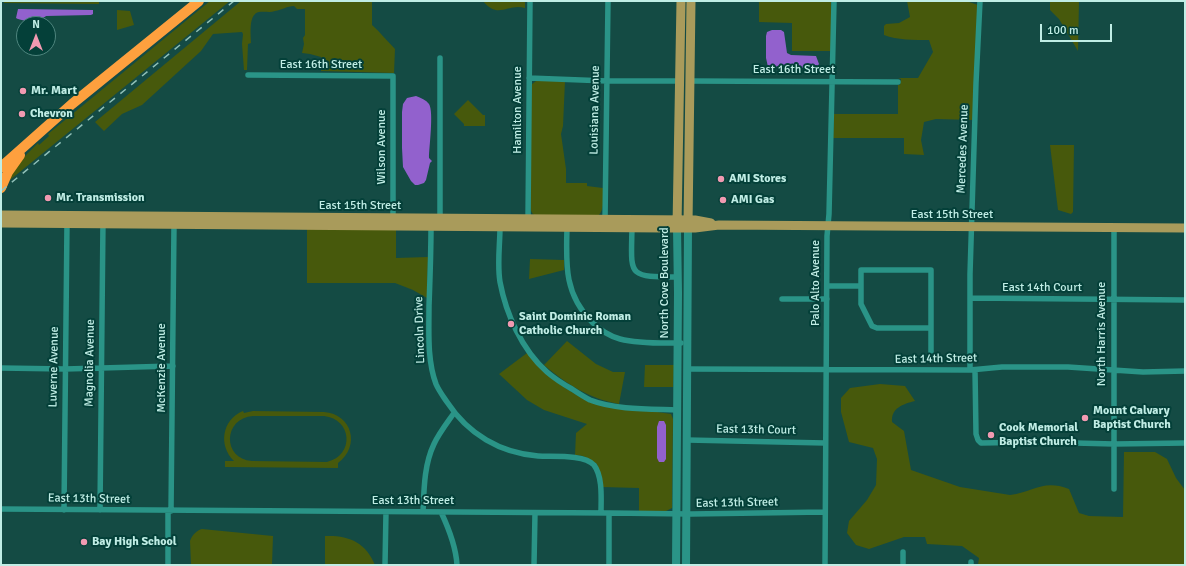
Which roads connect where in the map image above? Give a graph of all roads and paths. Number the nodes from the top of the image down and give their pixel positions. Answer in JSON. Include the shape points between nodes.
{"nodes":[{"id":1,"x":199,"y":1,"type":"edge"},
{"id":2,"x":530,"y":1,"type":"edge"},
{"id":3,"x":608,"y":1,"type":"edge"},
{"id":4,"x":681,"y":1,"type":"edge"},
{"id":5,"x":691,"y":1,"type":"edge"},
{"id":6,"x":834,"y":1,"type":"edge"},
{"id":7,"x":980,"y":1,"type":"edge"},
{"id":8,"x":440,"y":58,"type":"dead end"},
{"id":9,"x":248,"y":75,"type":"dead end"},
{"id":10,"x":393,"y":76,"type":"joint"},
{"id":11,"x":529,"y":78,"type":"junction"},
{"id":12,"x":607,"y":81,"type":"junction"},
{"id":13,"x":679,"y":81,"type":"junction"},
{"id":14,"x":690,"y":81,"type":"junction"},
{"id":15,"x":833,"y":81,"type":"junction"},
{"id":16,"x":898,"y":82,"type":"dead end"},
{"id":17,"x":28,"y":142,"type":"junction"},
{"id":18,"x":1,"y":167,"type":"edge"},
{"id":19,"x":1,"y":188,"type":"edge"},
{"id":20,"x":1,"y":215,"type":"edge"},
{"id":21,"x":67,"y":220,"type":"junction"},
{"id":22,"x":103,"y":220,"type":"junction"},
{"id":23,"x":174,"y":221,"type":"junction"},
{"id":24,"x":393,"y":222,"type":"junction"},
{"id":25,"x":435,"y":222,"type":"junction"},
{"id":26,"x":1,"y":223,"type":"edge"},
{"id":27,"x":500,"y":223,"type":"junction"},
{"id":28,"x":528,"y":223,"type":"junction"},
{"id":29,"x":567,"y":223,"type":"junction"},
{"id":30,"x":605,"y":224,"type":"junction"},
{"id":31,"x":676,"y":224,"type":"junction"},
{"id":32,"x":688,"y":224,"type":"junction"},
{"id":33,"x":828,"y":226,"type":"junction"},
{"id":34,"x":972,"y":227,"type":"junction"},
{"id":35,"x":632,"y":228,"type":"junction"},
{"id":36,"x":1114,"y":228,"type":"junction"},
{"id":37,"x":1185,"y":228,"type":"edge"},
{"id":38,"x":678,"y":277,"type":"junction"},
{"id":39,"x":827,"y":286,"type":"junction"},
{"id":40,"x":861,"y":286,"type":"junction"},
{"id":41,"x":970,"y":298,"type":"junction"},
{"id":42,"x":782,"y":299,"type":"dead end"},
{"id":43,"x":827,"y":299,"type":"junction"},
{"id":44,"x":1113,"y":299,"type":"junction"},
{"id":45,"x":1185,"y":300,"type":"edge"},
{"id":46,"x":931,"y":328,"type":"junction"},
{"id":47,"x":679,"y":343,"type":"junction"},
{"id":48,"x":930,"y":358,"type":"dead end"},
{"id":49,"x":173,"y":366,"type":"junction"},
{"id":50,"x":1,"y":368,"type":"edge"},
{"id":51,"x":100,"y":368,"type":"junction"},
{"id":52,"x":65,"y":369,"type":"junction"},
{"id":53,"x":687,"y":369,"type":"junction"},
{"id":54,"x":826,"y":370,"type":"junction"},
{"id":55,"x":973,"y":370,"type":"junction"},
{"id":56,"x":1113,"y":371,"type":"junction"},
{"id":57,"x":1185,"y":371,"type":"edge"},
{"id":58,"x":677,"y":410,"type":"junction"},
{"id":59,"x":454,"y":413,"type":"junction"},
{"id":60,"x":687,"y":440,"type":"junction"},
{"id":61,"x":825,"y":443,"type":"junction"},
{"id":62,"x":1185,"y":443,"type":"edge"},
{"id":63,"x":1114,"y":444,"type":"junction"},
{"id":64,"x":1114,"y":489,"type":"dead end"},
{"id":65,"x":1,"y":509,"type":"edge"},
{"id":66,"x":64,"y":510,"type":"junction"},
{"id":67,"x":100,"y":510,"type":"junction"},
{"id":68,"x":169,"y":511,"type":"junction"},
{"id":69,"x":386,"y":512,"type":"junction"},
{"id":70,"x":423,"y":512,"type":"junction"},
{"id":71,"x":441,"y":512,"type":"junction"},
{"id":72,"x":825,"y":512,"type":"junction"},
{"id":73,"x":535,"y":513,"type":"junction"},
{"id":74,"x":601,"y":513,"type":"junction"},
{"id":75,"x":609,"y":513,"type":"junction"},
{"id":76,"x":676,"y":514,"type":"junction"},
{"id":77,"x":686,"y":514,"type":"junction"},
{"id":78,"x":903,"y":552,"type":"dead end"},
{"id":79,"x":168,"y":565,"type":"edge"},
{"id":80,"x":385,"y":565,"type":"edge"},
{"id":81,"x":457,"y":565,"type":"edge"},
{"id":82,"x":534,"y":565,"type":"edge"},
{"id":83,"x":609,"y":565,"type":"edge"},
{"id":84,"x":676,"y":565,"type":"edge"},
{"id":85,"x":686,"y":565,"type":"edge"},
{"id":86,"x":825,"y":565,"type":"edge"},
{"id":87,"x":903,"y":565,"type":"edge"}],
"edges":[{"from":1,"to":17,"type":"highway"},
{"from":2,"to":11,"type":"street","name":"Hamilton Avenue"},
{"from":3,"to":12,"type":"street","name":"Louisiana Avenue"},
{"from":4,"to":13,"type":"main road","name":"North Cove Boulevard"},
{"from":5,"to":14,"type":"main road","name":"North Cove Boulevard"},
{"from":6,"to":15,"type":"street","name":"Palo Alto Avenue"},
{"from":7,"to":34,"type":"street","name":"Mercedes Avenue"},
{"from":8,"to":25,"type":"street","name":"Lincoln Drive"},
{"from":9,"to":10,"type":"street","name":"East 16th Street"},
{"from":10,"to":24,"type":"street","name":"Wilson Avenue"},
{"from":11,"to":12,"type":"street"},
{"from":11,"to":28,"type":"street","name":"Hamilton Avenue"},
{"from":12,"to":13,"type":"street"},
{"from":12,"to":30,"type":"street","name":"Louisiana Avenue"},
{"from":13,"to":31,"type":"main road","name":"North Cove Boulevard"},
{"from":14,"to":15,"type":"street","name":"East 16th Street"},
{"from":14,"to":32,"type":"main road","name":"North Cove Boulevard"},
{"from":15,"to":16,"type":"street","name":"East 16th Street"},
{"from":15,"to":33,"type":"street","name":"Palo Alto Avenue"},
{"from":17,"to":18,"type":"highway"},
{"from":17,"to":19,"type":"highway","via":[[8,172]]},
{"from":20,"to":21,"type":"main road","name":"East 15th Street"},
{"from":21,"to":22,"type":"main road","name":"East 15th Street"},
{"from":21,"to":26,"type":"main road","name":"East 15th Street"},
{"from":21,"to":52,"type":"street","name":"Luverne Avenue"},
{"from":22,"to":23,"type":"main road","name":"East 15th Street"},
{"from":22,"to":51,"type":"street","name":"Magnolia Avenue"},
{"from":23,"to":24,"type":"main road","name":"East 15th Street"},
{"from":23,"to":49,"type":"street","name":"McKenzie Avenue"},
{"from":24,"to":25,"type":"main road","name":"East 15th Street"},
{"from":25,"to":27,"type":"main road","name":"East 15th Street"},
{"from":25,"to":59,"type":"street","name":"Lincoln Drive","via":[[429,328],[430,355],[436,384]]},
{"from":27,"to":28,"type":"main road","name":"East 15th Street"},
{"from":27,"to":58,"type":"street","via":[[499,272],[507,307],[524,343],[547,372],[590,400],[600,403],[620,407]]},
{"from":28,"to":29,"type":"main road","name":"East 15th Street"},
{"from":29,"to":30,"type":"main road","name":"East 15th Street"},
{"from":29,"to":47,"type":"street","via":[[568,280],[578,305],[590,320],[605,332],[621,339]]},
{"from":30,"to":31,"type":"main road","name":"East 15th Street"},
{"from":30,"to":35,"type":"main road","name":"East 15th Street"},
{"from":31,"to":32,"type":"main road","name":"East 15th Street"},
{"from":31,"to":35,"type":"main road","name":"East 15th Street"},
{"from":31,"to":38,"type":"main road","name":"North Cove Boulevard"},
{"from":32,"to":33,"type":"main road","name":"East 15th Street"},
{"from":32,"to":53,"type":"main road","name":"North Cove Boulevard"},
{"from":33,"to":34,"type":"main road","name":"East 15th Street"},
{"from":33,"to":39,"type":"street","name":"Palo Alto Avenue"},
{"from":34,"to":36,"type":"main road","name":"East 15th Street"},
{"from":34,"to":41,"type":"street","name":"Mercedes Avenue"},
{"from":35,"to":38,"type":"street","via":[[632,261],[636,272],[648,277]]},
{"from":36,"to":37,"type":"main road","name":"East 15th Street"},
{"from":36,"to":44,"type":"street","name":"North Harris Avenue"},
{"from":38,"to":47,"type":"main road","name":"North Cove Boulevard"},
{"from":39,"to":40,"type":"street"},
{"from":39,"to":43,"type":"street","name":"Palo Alto Avenue"},
{"from":40,"to":46,"type":"street","via":[[861,304],[872,326]]},
{"from":40,"to":46,"type":"street","via":[[861,270],[931,270]]},
{"from":41,"to":44,"type":"street","name":"East 14th Court"},
{"from":41,"to":55,"type":"street","name":"Mercedes Avenue"},
{"from":42,"to":43,"type":"street"},
{"from":43,"to":54,"type":"street","name":"Palo Alto Avenue"},
{"from":44,"to":45,"type":"street","name":"East 14th Court"},
{"from":44,"to":56,"type":"street","name":"North Harris Avenue"},
{"from":46,"to":48,"type":"street"},
{"from":47,"to":53,"type":"main road","via":[[683,366]]},
{"from":47,"to":58,"type":"main road","name":"North Cove Boulevard"},
{"from":49,"to":51,"type":"street"},
{"from":49,"to":68,"type":"street","name":"McKenzie Avenue"},
{"from":50,"to":52,"type":"street"},
{"from":51,"to":52,"type":"street"},
{"from":51,"to":67,"type":"street","name":"Magnolia Avenue"},
{"from":52,"to":66,"type":"street","name":"Luverne Avenue"},
{"from":53,"to":54,"type":"street","name":"East 14th Street"},
{"from":53,"to":60,"type":"main road","name":"North Cove Boulevard"},
{"from":54,"to":55,"type":"street","name":"East 14th Street"},
{"from":54,"to":61,"type":"street","name":"Palo Alto Avenue"},
{"from":55,"to":56,"type":"street","name":"East 14th Street","via":[[1068,367]]},
{"from":55,"to":63,"type":"street","name":"Mercedes Avenue","via":[[976,434],[982,443]]},
{"from":56,"to":57,"type":"street","name":"East 14th Street"},
{"from":56,"to":63,"type":"street","name":"North Harris Avenue"},
{"from":58,"to":76,"type":"main road","name":"North Cove Boulevard"},
{"from":59,"to":70,"type":"street","via":[[433,445],[425,476]]},
{"from":59,"to":74,"type":"street","name":"Lincoln Drive","via":[[486,441],[501,448],[536,456],[582,458],[592,464],[600,480]]},
{"from":60,"to":61,"type":"street","name":"East 13th Court"},
{"from":60,"to":77,"type":"main road","name":"North Cove Boulevard"},
{"from":61,"to":72,"type":"street","name":"Palo Alto Avenue"},
{"from":62,"to":63,"type":"street"},
{"from":63,"to":64,"type":"street","name":"North Harris Avenue"},
{"from":65,"to":66,"type":"street","name":"East 13th Street"},
{"from":66,"to":67,"type":"street","name":"East 13th Street"},
{"from":67,"to":68,"type":"street","name":"East 13th Street"},
{"from":68,"to":69,"type":"street","name":"East 13th Street"},
{"from":68,"to":79,"type":"street","name":"McKenzie Avenue"},
{"from":69,"to":70,"type":"street","name":"East 13th Street"},
{"from":69,"to":80,"type":"street"},
{"from":70,"to":71,"type":"street","name":"East 13th Street"},
{"from":71,"to":73,"type":"street","name":"East 13th Street"},
{"from":71,"to":81,"type":"street","via":[[449,529]]},
{"from":72,"to":77,"type":"street","name":"East 13th Street"},
{"from":72,"to":86,"type":"street","name":"Palo Alto Avenue"},
{"from":73,"to":74,"type":"street","name":"East 13th Street"},
{"from":73,"to":82,"type":"street"},
{"from":74,"to":75,"type":"street","name":"East 13th Street"},
{"from":75,"to":76,"type":"street","name":"East 13th Street"},
{"from":75,"to":83,"type":"street"},
{"from":76,"to":77,"type":"street","name":"East 13th Street"},
{"from":76,"to":84,"type":"main road","name":"North Cove Boulevard"},
{"from":77,"to":85,"type":"main road","name":"North Cove Boulevard"},
{"from":78,"to":87,"type":"street"}]}
